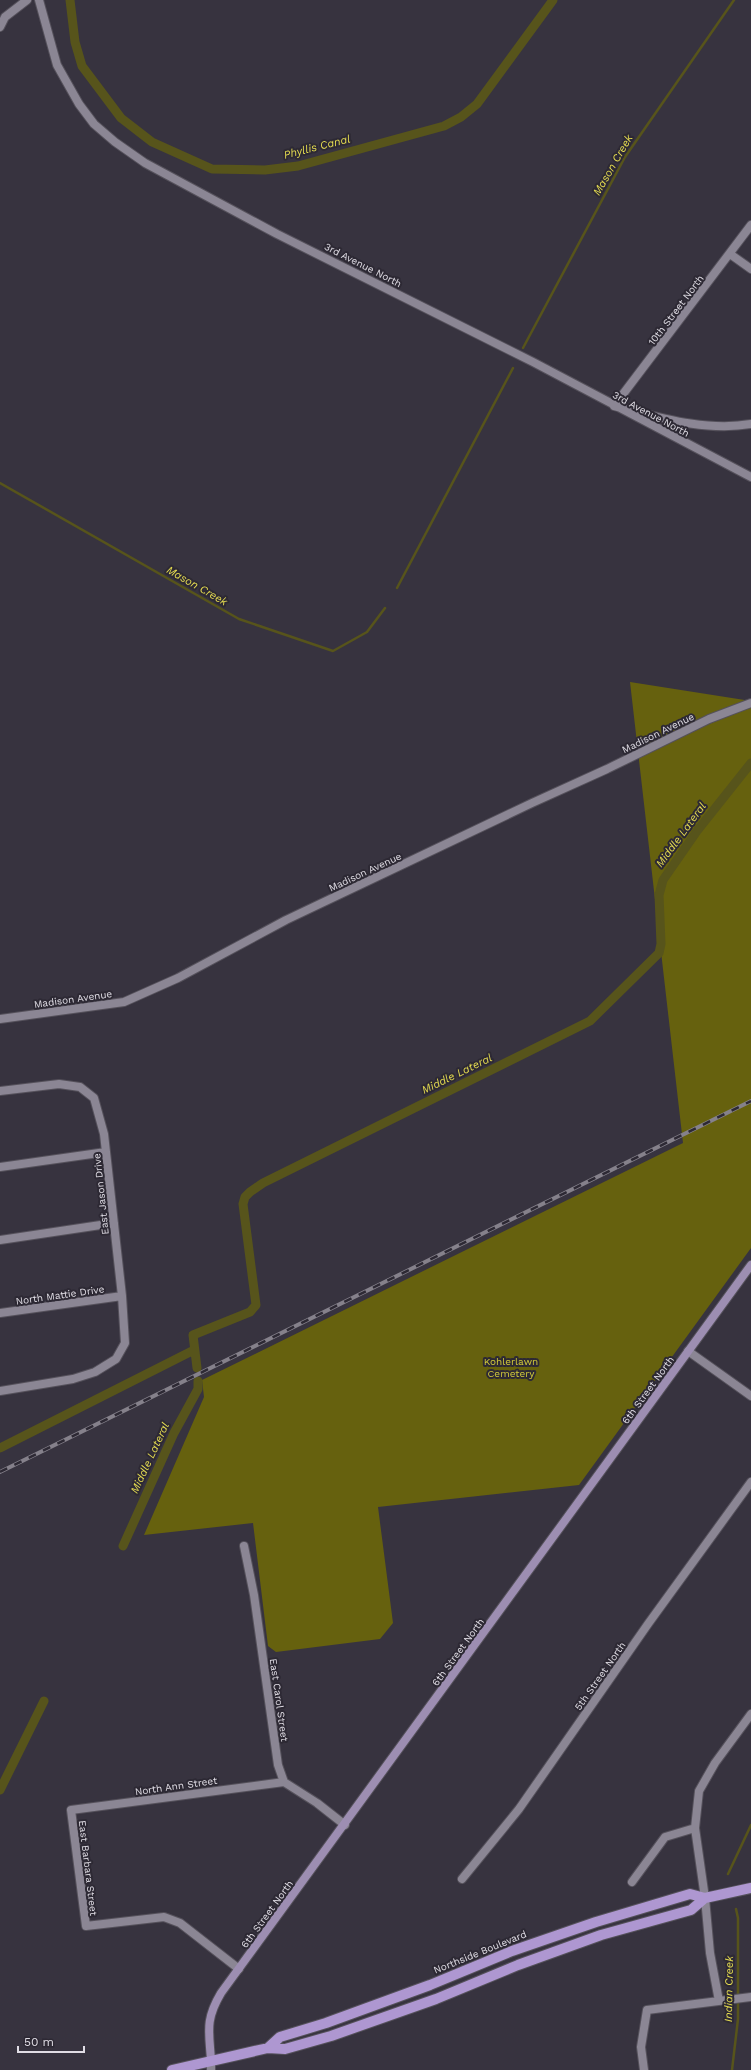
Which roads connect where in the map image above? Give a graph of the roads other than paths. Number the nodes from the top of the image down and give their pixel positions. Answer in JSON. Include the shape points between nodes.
{"nodes":[{"id":1,"x":28,"y":0,"type":"edge"},
{"id":2,"x":39,"y":0,"type":"edge"},
{"id":3,"x":0,"y":27,"type":"edge"},
{"id":4,"x":751,"y":225,"type":"edge"},
{"id":5,"x":730,"y":254,"type":"junction"},
{"id":6,"x":751,"y":269,"type":"edge"},
{"id":7,"x":614,"y":406,"type":"junction"},
{"id":8,"x":751,"y":424,"type":"edge"},
{"id":9,"x":751,"y":477,"type":"edge"},
{"id":10,"x":751,"y":704,"type":"edge"},
{"id":11,"x":0,"y":1019,"type":"edge"},
{"id":12,"x":0,"y":1091,"type":"edge"},
{"id":13,"x":106,"y":1152,"type":"junction"},
{"id":14,"x":0,"y":1167,"type":"edge"},
{"id":15,"x":114,"y":1223,"type":"junction"},
{"id":16,"x":0,"y":1240,"type":"edge"},
{"id":17,"x":751,"y":1265,"type":"edge"},
{"id":18,"x":122,"y":1296,"type":"junction"},
{"id":19,"x":0,"y":1313,"type":"edge"},
{"id":20,"x":688,"y":1351,"type":"junction"},
{"id":21,"x":0,"y":1391,"type":"edge"},
{"id":22,"x":751,"y":1396,"type":"edge"},
{"id":23,"x":751,"y":1482,"type":"edge"},
{"id":24,"x":244,"y":1546,"type":"dead end"},
{"id":25,"x":751,"y":1714,"type":"edge"},
{"id":26,"x":284,"y":1782,"type":"junction"},
{"id":27,"x":71,"y":1810,"type":"joint"},
{"id":28,"x":345,"y":1825,"type":"junction"},
{"id":29,"x":695,"y":1828,"type":"junction"},
{"id":30,"x":462,"y":1879,"type":"dead end"},
{"id":31,"x":632,"y":1882,"type":"dead end"},
{"id":32,"x":751,"y":1888,"type":"edge"},
{"id":33,"x":705,"y":1898,"type":"junction"},
{"id":34,"x":239,"y":1969,"type":"junction"},
{"id":35,"x":751,"y":1997,"type":"edge"},
{"id":36,"x":719,"y":2001,"type":"junction"},
{"id":37,"x":268,"y":2048,"type":"junction"},
{"id":38,"x":211,"y":2065,"type":"edge"},
{"id":39,"x":172,"y":2070,"type":"edge"},
{"id":40,"x":644,"y":2070,"type":"edge"}],
"edges":[{"from":1,"to":3,"type":"street","via":[[5,17]]},
{"from":2,"to":7,"type":"street","name":"3rd Avenue North","via":[[57,65],[79,104],[94,124],[144,163]]},
{"from":4,"to":5,"type":"street","name":"10th Street North"},
{"from":5,"to":6,"type":"street"},
{"from":5,"to":7,"type":"street","name":"10th Street North"},
{"from":7,"to":8,"type":"street","via":[[694,423],[724,426]]},
{"from":7,"to":9,"type":"street","name":"3rd Avenue North"},
{"from":10,"to":11,"type":"street","name":"Madison Avenue","via":[[730,710],[286,920],[178,978],[124,1002]]},
{"from":12,"to":13,"type":"street","name":"East Jason Drive","via":[[58,1084],[80,1087],[94,1098]]},
{"from":13,"to":14,"type":"street"},
{"from":13,"to":15,"type":"street","name":"East Jason Drive"},
{"from":15,"to":16,"type":"street"},
{"from":15,"to":18,"type":"street","name":"East Jason Drive"},
{"from":17,"to":20,"type":"street","name":"6th Street North"},
{"from":18,"to":19,"type":"street","name":"North Mattie Drive"},
{"from":18,"to":21,"type":"street","name":"East Jason Drive","via":[[125,1343],[116,1359],[95,1372],[73,1379]]},
{"from":20,"to":22,"type":"street"},
{"from":20,"to":28,"type":"street","name":"6th Street North"},
{"from":23,"to":30,"type":"street","name":"5th Street North","via":[[519,1809]]},
{"from":24,"to":26,"type":"street","name":"East Carol Street","via":[[254,1595],[278,1765]]},
{"from":25,"to":29,"type":"street","via":[[715,1763],[699,1790]]},
{"from":26,"to":27,"type":"street","name":"North Ann Street"},
{"from":26,"to":28,"type":"street"},
{"from":27,"to":34,"type":"street","name":"East Barbara Street","via":[[86,1926],[164,1917],[180,1923]]},
{"from":28,"to":34,"type":"street","name":"6th Street North"},
{"from":29,"to":31,"type":"street","via":[[665,1837]]},
{"from":29,"to":33,"type":"street"},
{"from":32,"to":33,"type":"main road","name":"Northside Boulevard"},
{"from":33,"to":36,"type":"street","via":[[710,1953]]},
{"from":33,"to":37,"type":"main road","name":"Northside Boulevard","via":[[690,1910],[601,1935],[381,2019],[285,2049]]},
{"from":33,"to":37,"type":"main road","name":"Northside Boulevard","via":[[690,1894],[512,1950],[396,1997],[280,2037]]},
{"from":34,"to":38,"type":"street","name":"6th Street North","via":[[213,2007],[209,2020]]},
{"from":35,"to":36,"type":"street"},
{"from":36,"to":40,"type":"street","via":[[647,2010],[641,2047]]},
{"from":37,"to":38,"type":"main road","name":"Northside Boulevard"},
{"from":38,"to":39,"type":"main road","name":"Northside Boulevard"}]}
